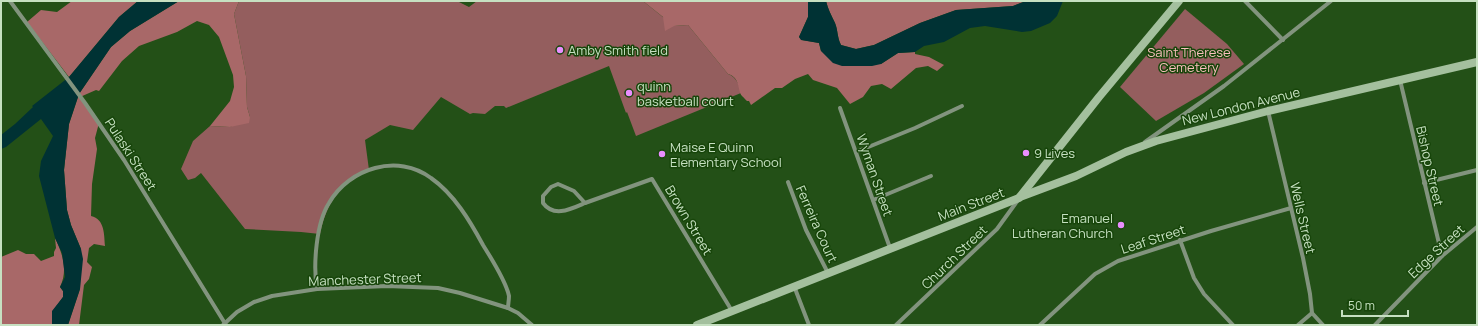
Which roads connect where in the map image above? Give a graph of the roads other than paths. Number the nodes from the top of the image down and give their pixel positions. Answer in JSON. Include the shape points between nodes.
{"nodes":[{"id":1,"x":10,"y":1,"type":"edge"},
{"id":2,"x":1179,"y":1,"type":"edge"},
{"id":3,"x":1245,"y":1,"type":"edge"},
{"id":4,"x":1331,"y":1,"type":"edge"},
{"id":5,"x":1283,"y":40,"type":"junction"},
{"id":6,"x":1477,"y":62,"type":"edge"},
{"id":7,"x":1400,"y":80,"type":"junction"},
{"id":8,"x":962,"y":106,"type":"dead end"},
{"id":9,"x":840,"y":108,"type":"dead end"},
{"id":10,"x":1268,"y":111,"type":"junction"},
{"id":11,"x":1137,"y":147,"type":"junction"},
{"id":12,"x":856,"y":152,"type":"junction"},
{"id":13,"x":1477,"y":170,"type":"edge"},
{"id":14,"x":931,"y":176,"type":"dead end"},
{"id":15,"x":788,"y":182,"type":"dead end"},
{"id":16,"x":1424,"y":183,"type":"junction"},
{"id":17,"x":1019,"y":198,"type":"junction"},
{"id":18,"x":873,"y":200,"type":"junction"},
{"id":19,"x":586,"y":203,"type":"junction"},
{"id":20,"x":1291,"y":208,"type":"junction"},
{"id":21,"x":1477,"y":227,"type":"edge"},
{"id":22,"x":1180,"y":240,"type":"junction"},
{"id":23,"x":890,"y":248,"type":"junction"},
{"id":24,"x":1442,"y":256,"type":"junction"},
{"id":25,"x":828,"y":273,"type":"junction"},
{"id":26,"x":794,"y":286,"type":"junction"},
{"id":27,"x":317,"y":289,"type":"junction"},
{"id":28,"x":508,"y":308,"type":"junction"},
{"id":29,"x":732,"y":311,"type":"junction"},
{"id":30,"x":1312,"y":313,"type":"junction"},
{"id":31,"x":224,"y":324,"type":"edge"},
{"id":32,"x":532,"y":325,"type":"edge"},
{"id":33,"x":696,"y":325,"type":"edge"},
{"id":34,"x":809,"y":325,"type":"edge"},
{"id":35,"x":896,"y":325,"type":"edge"},
{"id":36,"x":1040,"y":325,"type":"edge"},
{"id":37,"x":1233,"y":325,"type":"edge"},
{"id":38,"x":1298,"y":325,"type":"edge"},
{"id":39,"x":1324,"y":325,"type":"edge"},
{"id":40,"x":1375,"y":325,"type":"edge"}],
"edges":[{"from":1,"to":31,"type":"street","name":"Pulaski Street","via":[[124,160]]},
{"from":2,"to":17,"type":"main road","name":"Main Street","via":[[1094,102]]},
{"from":3,"to":5,"type":"street"},
{"from":4,"to":5,"type":"street"},
{"from":5,"to":11,"type":"street","via":[[1224,86]]},
{"from":6,"to":7,"type":"main road","name":"New London Avenue"},
{"from":7,"to":10,"type":"main road","name":"New London Avenue"},
{"from":7,"to":16,"type":"street","name":"Bishop Street"},
{"from":8,"to":12,"type":"street"},
{"from":9,"to":12,"type":"street","name":"Wyman Street"},
{"from":10,"to":11,"type":"main road","name":"New London Avenue"},
{"from":10,"to":20,"type":"street","name":"Wells Street"},
{"from":11,"to":17,"type":"main road","name":"New London Avenue","via":[[1076,176]]},
{"from":12,"to":18,"type":"street","name":"Wyman Street"},
{"from":13,"to":16,"type":"street"},
{"from":14,"to":18,"type":"street"},
{"from":15,"to":25,"type":"street","name":"Ferreira Court","via":[[806,230]]},
{"from":16,"to":24,"type":"street","name":"Bishop Street"},
{"from":17,"to":23,"type":"main road","name":"Main Street"},
{"from":17,"to":35,"type":"street","name":"Church Street","via":[[997,229]]},
{"from":18,"to":23,"type":"street","name":"Wyman Street"},
{"from":19,"to":19,"type":"street","name":"Brown Street","via":[[555,212],[547,208],[542,201],[551,187],[558,184],[574,191]]},
{"from":19,"to":29,"type":"street","name":"Brown Street","via":[[652,179]]},
{"from":20,"to":22,"type":"street","name":"Leaf Street"},
{"from":20,"to":30,"type":"street","name":"Wells Street"},
{"from":21,"to":24,"type":"street","name":"Edge Street"},
{"from":22,"to":36,"type":"street","name":"Leaf Street","via":[[1118,261],[1095,274]]},
{"from":22,"to":37,"type":"street","via":[[1194,278],[1204,294]]},
{"from":23,"to":25,"type":"main road","name":"Main Street"},
{"from":24,"to":40,"type":"street","name":"Edge Street"},
{"from":25,"to":26,"type":"main road","name":"Main Street"},
{"from":26,"to":29,"type":"main road","name":"Main Street"},
{"from":26,"to":34,"type":"street"},
{"from":27,"to":28,"type":"street","name":"Manchester Street","via":[[387,286],[438,288]]},
{"from":27,"to":28,"type":"street","via":[[314,274],[319,232],[328,203],[346,184],[365,171],[388,165],[402,165],[431,177],[467,218],[494,262],[509,296]]},
{"from":27,"to":31,"type":"street","name":"Manchester Street","via":[[272,296],[254,302]]},
{"from":28,"to":32,"type":"street","name":"Manchester Street"},
{"from":29,"to":33,"type":"main road","name":"Main Street"},
{"from":30,"to":38,"type":"street"},
{"from":30,"to":39,"type":"street"}]}
